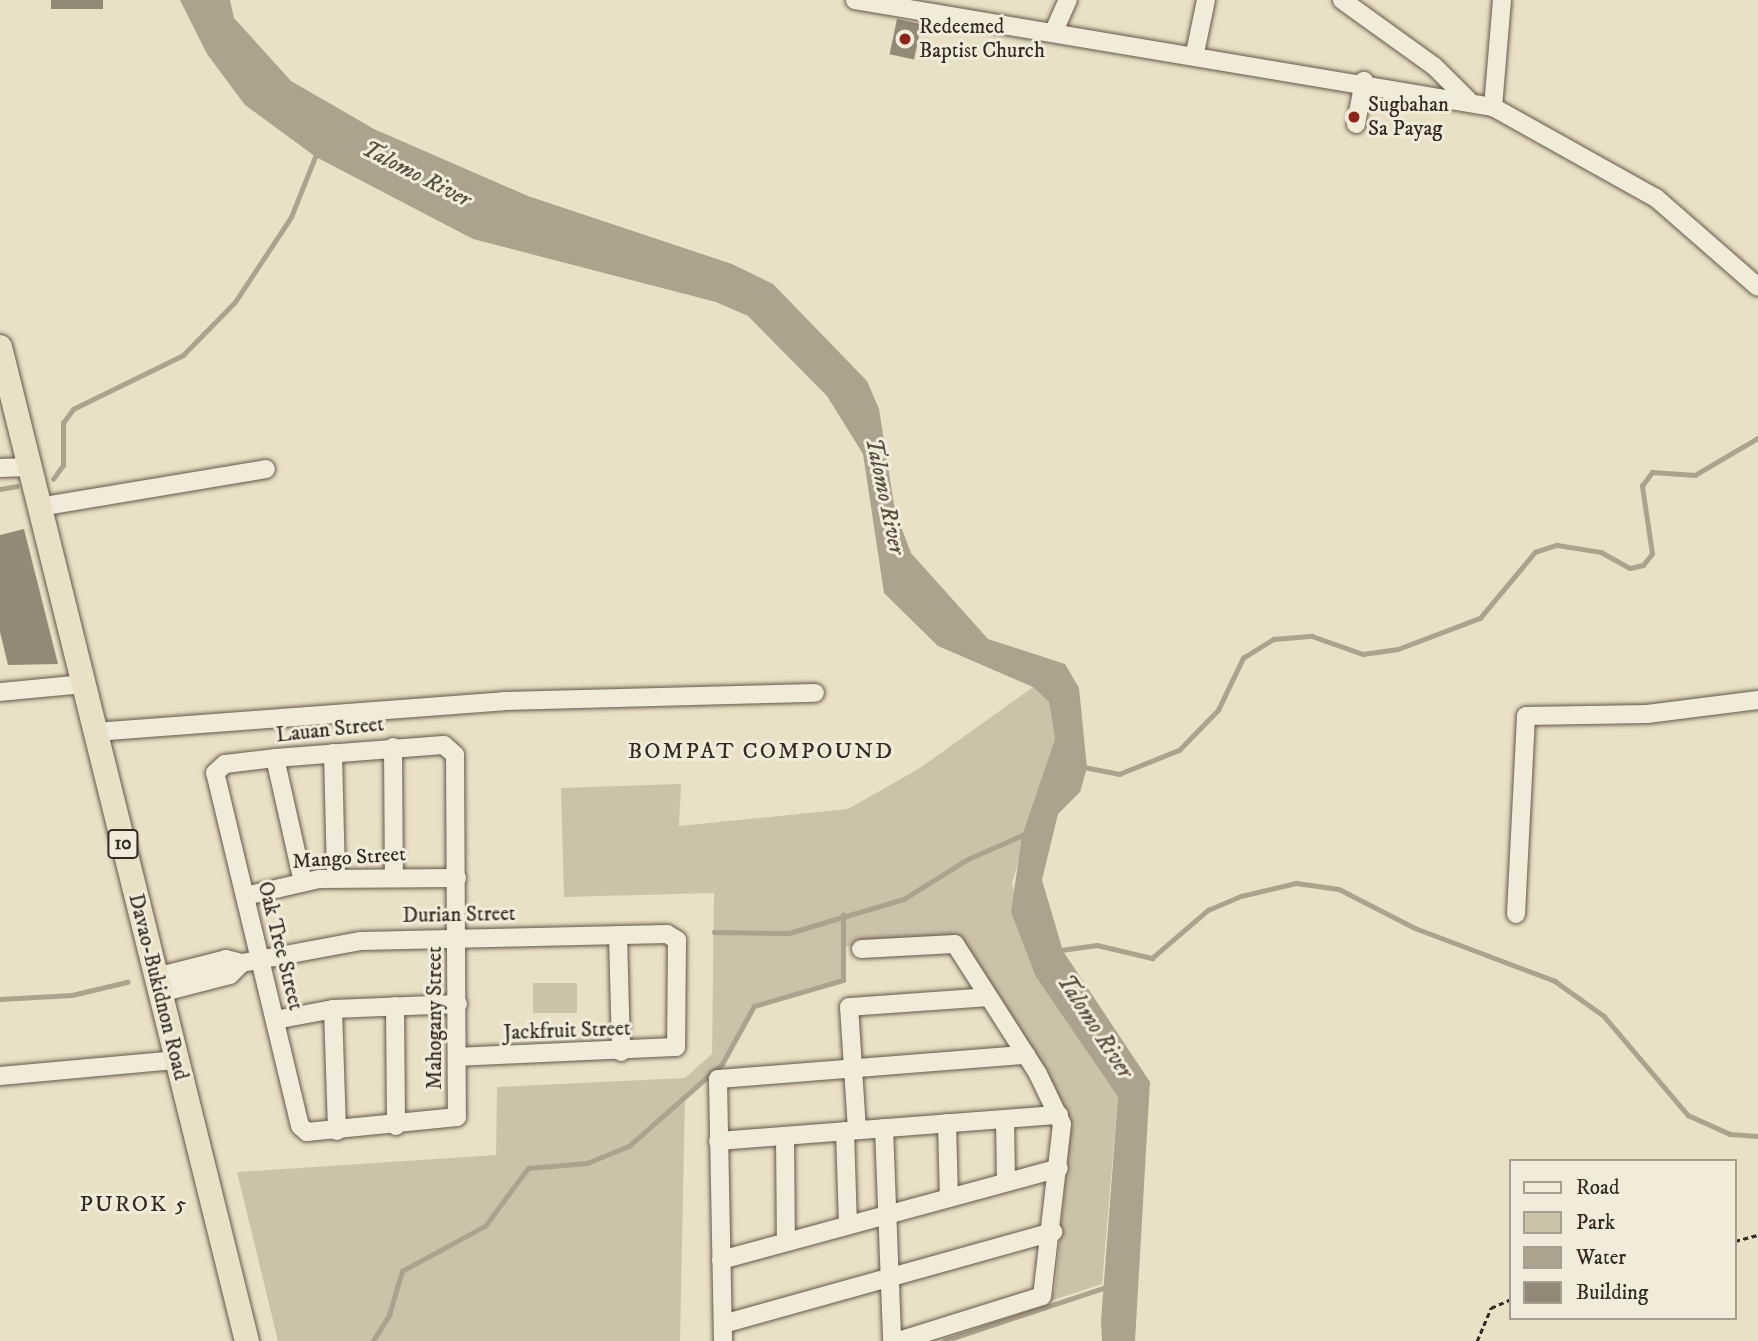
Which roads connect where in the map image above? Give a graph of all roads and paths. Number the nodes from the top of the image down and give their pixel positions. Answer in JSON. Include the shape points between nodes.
{"nodes":[{"id":1,"x":855,"y":0,"type":"edge"},
{"id":2,"x":1068,"y":0,"type":"edge"},
{"id":3,"x":1206,"y":0,"type":"edge"},
{"id":4,"x":1342,"y":0,"type":"edge"},
{"id":5,"x":1502,"y":0,"type":"edge"},
{"id":6,"x":1054,"y":31,"type":"junction"},
{"id":7,"x":1195,"y":53,"type":"junction"},
{"id":8,"x":1364,"y":80,"type":"junction"},
{"id":9,"x":1468,"y":100,"type":"junction"},
{"id":10,"x":1493,"y":107,"type":"junction"},
{"id":11,"x":1356,"y":124,"type":"dead end"},
{"id":12,"x":1758,"y":287,"type":"edge"},
{"id":13,"x":0,"y":347,"type":"edge"},
{"id":14,"x":4,"y":381,"type":"edge"},
{"id":15,"x":29,"y":467,"type":"junction"},
{"id":16,"x":0,"y":468,"type":"edge"},
{"id":17,"x":266,"y":469,"type":"dead end"},
{"id":18,"x":39,"y":507,"type":"junction"},
{"id":19,"x":83,"y":684,"type":"junction"},
{"id":20,"x":0,"y":692,"type":"edge"},
{"id":21,"x":815,"y":693,"type":"dead end"},
{"id":22,"x":1758,"y":700,"type":"edge"},
{"id":23,"x":95,"y":732,"type":"junction"},
{"id":24,"x":393,"y":747,"type":"junction"},
{"id":25,"x":453,"y":747,"type":"joint"},
{"id":26,"x":333,"y":752,"type":"junction"},
{"id":27,"x":275,"y":758,"type":"junction"},
{"id":28,"x":215,"y":773,"type":"joint"},
{"id":29,"x":394,"y":876,"type":"junction"},
{"id":30,"x":336,"y":877,"type":"junction"},
{"id":31,"x":457,"y":877,"type":"junction"},
{"id":32,"x":303,"y":881,"type":"junction"},
{"id":33,"x":245,"y":896,"type":"junction"},
{"id":34,"x":1516,"y":914,"type":"dead end"},
{"id":35,"x":618,"y":935,"type":"junction"},
{"id":36,"x":457,"y":937,"type":"junction"},
{"id":37,"x":861,"y":949,"type":"dead end"},
{"id":38,"x":260,"y":958,"type":"junction"},
{"id":39,"x":158,"y":985,"type":"junction"},
{"id":40,"x":988,"y":997,"type":"junction"},
{"id":41,"x":458,"y":1004,"type":"junction"},
{"id":42,"x":395,"y":1006,"type":"junction"},
{"id":43,"x":333,"y":1009,"type":"junction"},
{"id":44,"x":275,"y":1020,"type":"junction"},
{"id":45,"x":676,"y":1047,"type":"joint"},
{"id":46,"x":621,"y":1052,"type":"junction"},
{"id":47,"x":1026,"y":1055,"type":"junction"},
{"id":48,"x":458,"y":1057,"type":"junction"},
{"id":49,"x":177,"y":1060,"type":"junction"},
{"id":50,"x":853,"y":1066,"type":"junction"},
{"id":51,"x":0,"y":1076,"type":"edge"},
{"id":52,"x":1059,"y":1115,"type":"junction"},
{"id":53,"x":1005,"y":1119,"type":"junction"},
{"id":54,"x":947,"y":1123,"type":"junction"},
{"id":55,"x":396,"y":1126,"type":"junction"},
{"id":56,"x":884,"y":1128,"type":"junction"},
{"id":57,"x":337,"y":1130,"type":"junction"},
{"id":58,"x":851,"y":1131,"type":"junction"},
{"id":59,"x":785,"y":1136,"type":"junction"},
{"id":60,"x":718,"y":1141,"type":"junction"},
{"id":61,"x":1059,"y":1168,"type":"junction"},
{"id":62,"x":1006,"y":1182,"type":"junction"},
{"id":63,"x":949,"y":1198,"type":"junction"},
{"id":64,"x":887,"y":1215,"type":"junction"},
{"id":65,"x":848,"y":1225,"type":"junction"},
{"id":66,"x":1053,"y":1232,"type":"junction"},
{"id":67,"x":1758,"y":1235,"type":"edge"},
{"id":68,"x":1737,"y":1240,"type":"edge"},
{"id":69,"x":786,"y":1242,"type":"junction"},
{"id":70,"x":721,"y":1260,"type":"junction"},
{"id":71,"x":889,"y":1278,"type":"junction"},
{"id":72,"x":1510,"y":1299,"type":"edge"},
{"id":73,"x":723,"y":1333,"type":"edge"},
{"id":74,"x":247,"y":1341,"type":"edge"},
{"id":75,"x":892,"y":1341,"type":"edge"},
{"id":76,"x":898,"y":1341,"type":"edge"},
{"id":77,"x":1477,"y":1341,"type":"edge"}],
"edges":[{"from":1,"to":6,"type":"street"},
{"from":2,"to":6,"type":"street"},
{"from":3,"to":7,"type":"street"},
{"from":4,"to":9,"type":"street","via":[[1426,59]]},
{"from":5,"to":10,"type":"street"},
{"from":6,"to":7,"type":"street"},
{"from":7,"to":8,"type":"street"},
{"from":8,"to":9,"type":"street"},
{"from":8,"to":11,"type":"street"},
{"from":9,"to":10,"type":"street"},
{"from":10,"to":12,"type":"street","via":[[1656,198]]},
{"from":13,"to":14,"type":"highway","name":"Davao-Bukidnon Road","number":"10"},
{"from":14,"to":15,"type":"highway","name":"Davao-Bukidnon Road","number":"10"},
{"from":15,"to":16,"type":"street"},
{"from":15,"to":18,"type":"highway","name":"Davao-Bukidnon Road","number":"10"},
{"from":17,"to":18,"type":"street"},
{"from":18,"to":19,"type":"highway","name":"Davao-Bukidnon Road","number":"10"},
{"from":19,"to":20,"type":"street"},
{"from":19,"to":23,"type":"highway","name":"Davao-Bukidnon Road","number":"10"},
{"from":21,"to":23,"type":"street","via":[[504,701]]},
{"from":22,"to":34,"type":"street","via":[[1647,714],[1527,716]]},
{"from":23,"to":39,"type":"highway","name":"Davao-Bukidnon Road","number":"10"},
{"from":24,"to":25,"type":"street","name":"Lauan Street"},
{"from":24,"to":26,"type":"street","name":"Lauan Street"},
{"from":24,"to":29,"type":"street"},
{"from":25,"to":31,"type":"street","name":"Mahogany Street"},
{"from":26,"to":27,"type":"street","name":"Lauan Street"},
{"from":26,"to":30,"type":"street"},
{"from":27,"to":28,"type":"street","name":"Lauan Street","via":[[225,765]]},
{"from":27,"to":32,"type":"street"},
{"from":28,"to":33,"type":"street","name":"Oak Tree Street"},
{"from":29,"to":30,"type":"street","name":"Mango Street"},
{"from":29,"to":31,"type":"street","name":"Mango Street"},
{"from":30,"to":32,"type":"street","name":"Mango Street"},
{"from":31,"to":36,"type":"street","name":"Mahogany Street"},
{"from":32,"to":33,"type":"street","name":"Mango Street"},
{"from":33,"to":38,"type":"street","name":"Oak Tree Street"},
{"from":35,"to":36,"type":"street","name":"Durian Street"},
{"from":35,"to":45,"type":"street","name":"Durian Street","via":[[677,940]]},
{"from":35,"to":46,"type":"street"},
{"from":36,"to":38,"type":"street","name":"Durian Street","via":[[329,944]]},
{"from":36,"to":41,"type":"street","name":"Mahogany Street"},
{"from":37,"to":40,"type":"street","via":[[956,944]]},
{"from":38,"to":39,"type":"street","name":"Durian Street","via":[[242,963],[226,959]]},
{"from":38,"to":44,"type":"street","name":"Oak Tree Street"},
{"from":39,"to":49,"type":"highway","name":"Davao-Bukidnon Road","number":"10"},
{"from":40,"to":47,"type":"street"},
{"from":40,"to":50,"type":"street","via":[[849,1007]]},
{"from":41,"to":42,"type":"street"},
{"from":41,"to":48,"type":"street","name":"Mahogany Street"},
{"from":42,"to":43,"type":"street"},
{"from":42,"to":55,"type":"street"},
{"from":43,"to":44,"type":"street"},
{"from":43,"to":57,"type":"street"},
{"from":44,"to":57,"type":"street","name":"Oak Tree Street","via":[[303,1130]]},
{"from":45,"to":46,"type":"street","name":"Jackfruit Street"},
{"from":46,"to":48,"type":"street","name":"Jackfruit Street"},
{"from":47,"to":50,"type":"street"},
{"from":47,"to":52,"type":"street"},
{"from":48,"to":55,"type":"street","name":"Mahogany Street","via":[[454,1119]]},
{"from":49,"to":51,"type":"street"},
{"from":49,"to":74,"type":"highway","name":"Davao-Bukidnon Road","number":"10"},
{"from":50,"to":58,"type":"street"},
{"from":50,"to":60,"type":"street","via":[[723,1076],[716,1085]]},
{"from":52,"to":53,"type":"street"},
{"from":52,"to":61,"type":"street"},
{"from":53,"to":54,"type":"street"},
{"from":53,"to":62,"type":"street"},
{"from":54,"to":56,"type":"street"},
{"from":54,"to":63,"type":"street"},
{"from":55,"to":57,"type":"street"},
{"from":56,"to":58,"type":"street"},
{"from":56,"to":64,"type":"street"},
{"from":58,"to":59,"type":"street"},
{"from":58,"to":65,"type":"street"},
{"from":59,"to":60,"type":"street"},
{"from":59,"to":69,"type":"street"},
{"from":60,"to":70,"type":"street"},
{"from":61,"to":62,"type":"street"},
{"from":61,"to":66,"type":"street"},
{"from":62,"to":63,"type":"street"},
{"from":63,"to":64,"type":"street"},
{"from":64,"to":65,"type":"street"},
{"from":64,"to":71,"type":"street"},
{"from":65,"to":69,"type":"street"},
{"from":66,"to":71,"type":"street"},
{"from":66,"to":76,"type":"street","via":[[1042,1296]]},
{"from":67,"to":68,"type":"path"},
{"from":69,"to":70,"type":"street"},
{"from":70,"to":73,"type":"street"},
{"from":71,"to":73,"type":"street"},
{"from":71,"to":75,"type":"street"},
{"from":72,"to":77,"type":"path","via":[[1491,1308]]}]}
